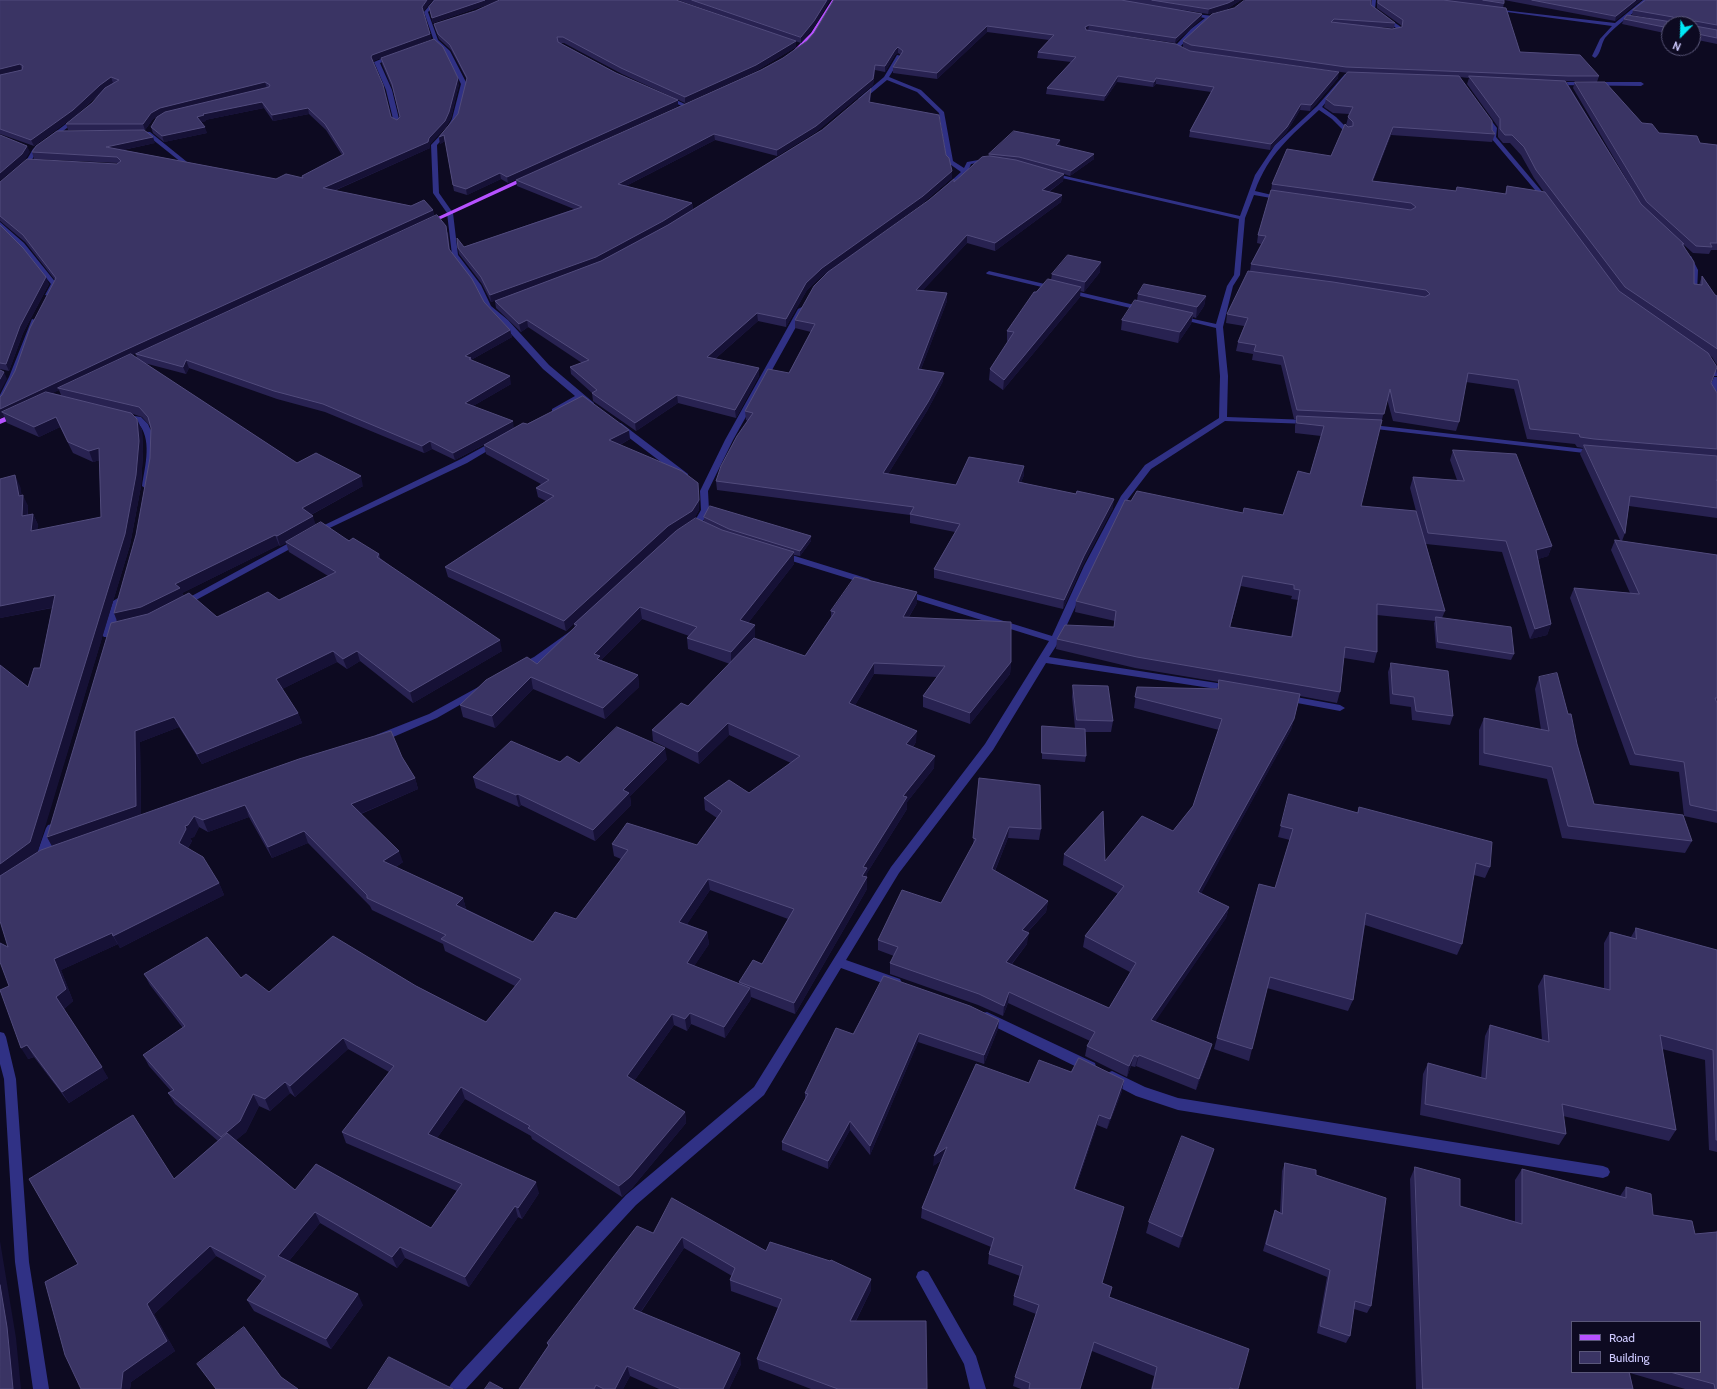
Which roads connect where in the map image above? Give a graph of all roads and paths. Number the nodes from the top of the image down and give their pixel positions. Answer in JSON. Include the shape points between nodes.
{"nodes":[{"id":1,"x":437,"y":0,"type":"edge"},
{"id":2,"x":834,"y":0,"type":"edge"},
{"id":3,"x":1374,"y":0,"type":"edge"},
{"id":4,"x":1646,"y":0,"type":"edge"},
{"id":5,"x":1489,"y":9,"type":"edge"},
{"id":6,"x":1185,"y":13,"type":"edge"},
{"id":7,"x":1215,"y":15,"type":"edge"},
{"id":8,"x":1208,"y":17,"type":"junction"},
{"id":9,"x":1624,"y":17,"type":"junction"},
{"id":10,"x":1631,"y":18,"type":"edge"},
{"id":11,"x":437,"y":25,"type":"edge"},
{"id":12,"x":1616,"y":25,"type":"junction"},
{"id":13,"x":430,"y":27,"type":"junction"},
{"id":14,"x":1384,"y":32,"type":"edge"},
{"id":15,"x":436,"y":41,"type":"junction"},
{"id":16,"x":430,"y":43,"type":"edge"},
{"id":17,"x":795,"y":44,"type":"edge"},
{"id":18,"x":803,"y":46,"type":"junction"},
{"id":19,"x":1169,"y":46,"type":"edge"},
{"id":20,"x":1177,"y":47,"type":"junction"},
{"id":21,"x":1183,"y":50,"type":"edge"},
{"id":22,"x":396,"y":54,"type":"edge"},
{"id":23,"x":899,"y":56,"type":"edge"},
{"id":24,"x":1595,"y":56,"type":"dead end"},
{"id":25,"x":788,"y":57,"type":"edge"},
{"id":26,"x":1338,"y":75,"type":"edge"},
{"id":27,"x":1345,"y":76,"type":"junction"},
{"id":28,"x":1353,"y":76,"type":"edge"},
{"id":29,"x":886,"y":78,"type":"junction"},
{"id":30,"x":1551,"y":84,"type":"edge"},
{"id":31,"x":1641,"y":84,"type":"dead end"},
{"id":32,"x":1566,"y":85,"type":"junction"},
{"id":33,"x":1570,"y":91,"type":"edge"},
{"id":34,"x":659,"y":94,"type":"edge"},
{"id":35,"x":693,"y":103,"type":"edge"},
{"id":36,"x":855,"y":104,"type":"edge"},
{"id":37,"x":686,"y":106,"type":"junction"},
{"id":38,"x":1318,"y":107,"type":"junction"},
{"id":39,"x":679,"y":109,"type":"edge"},
{"id":40,"x":1481,"y":110,"type":"edge"},
{"id":41,"x":80,"y":116,"type":"edge"},
{"id":42,"x":398,"y":123,"type":"edge"},
{"id":43,"x":152,"y":127,"type":"edge"},
{"id":44,"x":1348,"y":132,"type":"edge"},
{"id":45,"x":126,"y":133,"type":"edge"},
{"id":46,"x":148,"y":133,"type":"junction"},
{"id":47,"x":58,"y":134,"type":"junction"},
{"id":48,"x":66,"y":134,"type":"edge"},
{"id":49,"x":28,"y":147,"type":"edge"},
{"id":50,"x":35,"y":150,"type":"junction"},
{"id":51,"x":997,"y":161,"type":"edge"},
{"id":52,"x":28,"y":162,"type":"junction"},
{"id":53,"x":36,"y":162,"type":"edge"},
{"id":54,"x":189,"y":166,"type":"edge"},
{"id":55,"x":965,"y":172,"type":"junction"},
{"id":56,"x":1043,"y":172,"type":"edge"},
{"id":57,"x":536,"y":174,"type":"edge"},
{"id":58,"x":0,"y":186,"type":"edge"},
{"id":59,"x":1253,"y":194,"type":"junction"},
{"id":60,"x":937,"y":196,"type":"edge"},
{"id":61,"x":1292,"y":199,"type":"edge"},
{"id":62,"x":1555,"y":210,"type":"edge"},
{"id":63,"x":450,"y":213,"type":"junction"},
{"id":64,"x":1242,"y":218,"type":"junction"},
{"id":65,"x":0,"y":224,"type":"edge"},
{"id":66,"x":421,"y":226,"type":"edge"},
{"id":67,"x":1684,"y":248,"type":"edge"},
{"id":68,"x":989,"y":274,"type":"dead end"},
{"id":69,"x":1695,"y":292,"type":"edge"},
{"id":70,"x":44,"y":303,"type":"edge"},
{"id":71,"x":804,"y":305,"type":"edge"},
{"id":72,"x":1150,"y":311,"type":"edge"},
{"id":73,"x":38,"y":315,"type":"edge"},
{"id":74,"x":1173,"y":316,"type":"edge"},
{"id":75,"x":1219,"y":327,"type":"junction"},
{"id":76,"x":1702,"y":356,"type":"edge"},
{"id":77,"x":1717,"y":374,"type":"edge"},
{"id":78,"x":1717,"y":379,"type":"edge"},
{"id":79,"x":579,"y":397,"type":"junction"},
{"id":80,"x":1717,"y":399,"type":"edge"},
{"id":81,"x":0,"y":402,"type":"edge"},
{"id":82,"x":26,"y":410,"type":"edge"},
{"id":83,"x":598,"y":411,"type":"edge"},
{"id":84,"x":118,"y":414,"type":"edge"},
{"id":85,"x":546,"y":416,"type":"edge"},
{"id":86,"x":1223,"y":419,"type":"junction"},
{"id":87,"x":611,"y":420,"type":"edge"},
{"id":88,"x":0,"y":422,"type":"edge"},
{"id":89,"x":1319,"y":423,"type":"edge"},
{"id":90,"x":1356,"y":425,"type":"edge"},
{"id":91,"x":505,"y":438,"type":"edge"},
{"id":92,"x":1605,"y":453,"type":"edge"},
{"id":93,"x":697,"y":486,"type":"junction"},
{"id":94,"x":144,"y":498,"type":"edge"},
{"id":95,"x":712,"y":531,"type":"edge"},
{"id":96,"x":771,"y":552,"type":"edge"},
{"id":97,"x":876,"y":584,"type":"edge"},
{"id":98,"x":898,"y":591,"type":"edge"},
{"id":99,"x":120,"y":595,"type":"edge"},
{"id":100,"x":176,"y":607,"type":"edge"},
{"id":101,"x":122,"y":627,"type":"edge"},
{"id":102,"x":579,"y":627,"type":"edge"},
{"id":103,"x":109,"y":630,"type":"junction"},
{"id":104,"x":1055,"y":640,"type":"junction"},
{"id":105,"x":105,"y":645,"type":"edge"},
{"id":106,"x":1042,"y":659,"type":"junction"},
{"id":107,"x":511,"y":672,"type":"edge"},
{"id":108,"x":492,"y":682,"type":"edge"},
{"id":109,"x":1240,"y":690,"type":"edge"},
{"id":110,"x":1271,"y":695,"type":"edge"},
{"id":111,"x":1340,"y":708,"type":"dead end"},
{"id":112,"x":368,"y":742,"type":"edge"},
{"id":113,"x":54,"y":820,"type":"edge"},
{"id":114,"x":59,"y":851,"type":"edge"},
{"id":115,"x":44,"y":857,"type":"junction"},
{"id":116,"x":31,"y":866,"type":"edge"},
{"id":117,"x":837,"y":962,"type":"junction"},
{"id":118,"x":909,"y":987,"type":"edge"},
{"id":119,"x":974,"y":1010,"type":"edge"},
{"id":120,"x":0,"y":1037,"type":"edge"},
{"id":121,"x":1603,"y":1172,"type":"dead end"},
{"id":122,"x":923,"y":1277,"type":"dead end"},
{"id":123,"x":41,"y":1389,"type":"edge"},
{"id":124,"x":456,"y":1389,"type":"edge"},
{"id":125,"x":978,"y":1389,"type":"edge"}],
"edges":[{"from":1,"to":13,"type":"street","via":[[426,12]]},
{"from":2,"to":18,"type":"main road"},
{"from":3,"to":14,"type":"street","via":[[1373,9],[1399,28],[1397,31]]},
{"from":4,"to":9,"type":"street"},
{"from":5,"to":12,"type":"street"},
{"from":6,"to":8,"type":"street"},
{"from":7,"to":8,"type":"street"},
{"from":8,"to":20,"type":"street"},
{"from":9,"to":10,"type":"street"},
{"from":9,"to":12,"type":"street"},
{"from":11,"to":13,"type":"street"},
{"from":12,"to":24,"type":"street","via":[[1602,39]]},
{"from":13,"to":15,"type":"street"},
{"from":15,"to":16,"type":"street"},
{"from":15,"to":63,"type":"street","via":[[446,51],[464,84],[455,118],[449,129],[434,145],[436,193]]},
{"from":17,"to":18,"type":"street"},
{"from":18,"to":25,"type":"main road"},
{"from":19,"to":20,"type":"street"},
{"from":20,"to":21,"type":"street"},
{"from":22,"to":42,"type":"street","via":[[377,62],[389,90]]},
{"from":23,"to":29,"type":"street"},
{"from":26,"to":27,"type":"street"},
{"from":27,"to":28,"type":"street"},
{"from":27,"to":38,"type":"street"},
{"from":29,"to":36,"type":"street"},
{"from":29,"to":55,"type":"street","via":[[919,91],[942,113],[950,162]]},
{"from":30,"to":32,"type":"street"},
{"from":31,"to":32,"type":"street"},
{"from":32,"to":33,"type":"street"},
{"from":34,"to":37,"type":"street"},
{"from":35,"to":37,"type":"main road"},
{"from":37,"to":39,"type":"main road"},
{"from":38,"to":44,"type":"street"},
{"from":38,"to":59,"type":"street","via":[[1277,146],[1258,175]]},
{"from":40,"to":62,"type":"street","via":[[1494,128],[1494,137]]},
{"from":41,"to":47,"type":"street"},
{"from":43,"to":46,"type":"street"},
{"from":45,"to":46,"type":"street"},
{"from":46,"to":54,"type":"street"},
{"from":47,"to":48,"type":"street"},
{"from":47,"to":50,"type":"street"},
{"from":49,"to":50,"type":"street"},
{"from":50,"to":52,"type":"street"},
{"from":51,"to":55,"type":"street","via":[[969,163]]},
{"from":52,"to":53,"type":"street"},
{"from":52,"to":58,"type":"street"},
{"from":55,"to":60,"type":"street"},
{"from":56,"to":64,"type":"street"},
{"from":57,"to":63,"type":"main road"},
{"from":59,"to":61,"type":"street"},
{"from":59,"to":64,"type":"street"},
{"from":63,"to":66,"type":"main road"},
{"from":63,"to":79,"type":"street","via":[[455,255],[505,322],[546,367]]},
{"from":64,"to":75,"type":"street","via":[[1241,276],[1230,286]]},
{"from":65,"to":70,"type":"street","via":[[37,260],[54,284]]},
{"from":67,"to":69,"type":"street","via":[[1695,270]]},
{"from":68,"to":72,"type":"street"},
{"from":71,"to":93,"type":"street","via":[[729,440]]},
{"from":73,"to":81,"type":"street"},
{"from":74,"to":75,"type":"street"},
{"from":75,"to":86,"type":"street","via":[[1224,376]]},
{"from":76,"to":77,"type":"street","via":[[1708,360]]},
{"from":78,"to":80,"type":"street","via":[[1712,391]]},
{"from":79,"to":83,"type":"street"},
{"from":79,"to":85,"type":"street"},
{"from":82,"to":88,"type":"main road"},
{"from":84,"to":94,"type":"street","via":[[140,420],[148,430],[150,446]]},
{"from":86,"to":89,"type":"street"},
{"from":86,"to":104,"type":"street","via":[[1148,467],[1124,498]]},
{"from":87,"to":93,"type":"street"},
{"from":90,"to":92,"type":"street"},
{"from":91,"to":100,"type":"street","via":[[464,461],[327,525]]},
{"from":93,"to":95,"type":"street","via":[[705,510],[694,526]]},
{"from":96,"to":97,"type":"street"},
{"from":98,"to":104,"type":"street"},
{"from":99,"to":103,"type":"street"},
{"from":101,"to":103,"type":"street"},
{"from":102,"to":107,"type":"street","via":[[537,659]]},
{"from":103,"to":105,"type":"street"},
{"from":104,"to":106,"type":"street"},
{"from":106,"to":109,"type":"street"},
{"from":106,"to":117,"type":"street","via":[[989,747],[895,870]]},
{"from":108,"to":112,"type":"street","via":[[433,716]]},
{"from":110,"to":111,"type":"street"},
{"from":113,"to":115,"type":"street"},
{"from":114,"to":115,"type":"street"},
{"from":115,"to":116,"type":"street"},
{"from":117,"to":118,"type":"street"},
{"from":117,"to":124,"type":"street","via":[[759,1091],[631,1200]]},
{"from":119,"to":121,"type":"street","via":[[1141,1092],[1178,1104]]},
{"from":120,"to":123,"type":"street","via":[[10,1079],[22,1262]]},
{"from":122,"to":125,"type":"street","via":[[971,1361]]}]}
